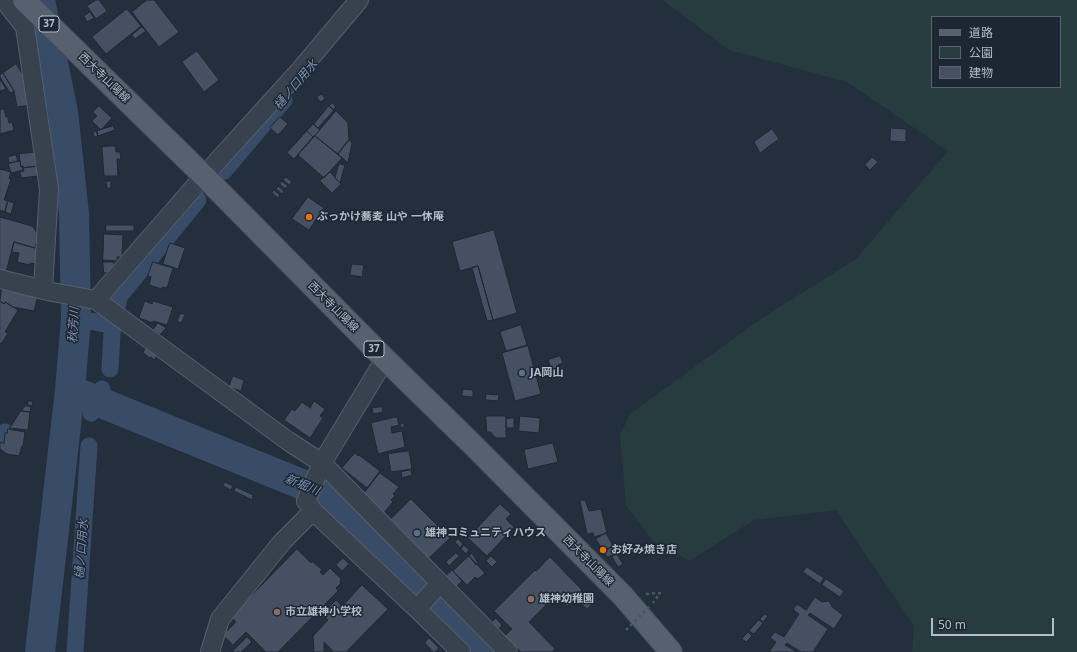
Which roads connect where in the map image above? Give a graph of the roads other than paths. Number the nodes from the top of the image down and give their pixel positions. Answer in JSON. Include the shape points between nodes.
{"nodes":[{"id":1,"x":4,"y":0,"type":"edge"},
{"id":2,"x":24,"y":0,"type":"edge"},
{"id":3,"x":359,"y":0,"type":"edge"},
{"id":4,"x":204,"y":176,"type":"junction"},
{"id":5,"x":0,"y":279,"type":"edge"},
{"id":6,"x":48,"y":291,"type":"junction"},
{"id":7,"x":93,"y":299,"type":"junction"},
{"id":8,"x":384,"y":359,"type":"junction"},
{"id":9,"x":320,"y":466,"type":"junction"},
{"id":10,"x":310,"y":506,"type":"junction"},
{"id":11,"x":438,"y":586,"type":"junction"},
{"id":12,"x":420,"y":606,"type":"junction"},
{"id":13,"x":210,"y":652,"type":"edge"},
{"id":14,"x":461,"y":652,"type":"edge"},
{"id":15,"x":508,"y":652,"type":"edge"},
{"id":16,"x":671,"y":652,"type":"edge"}],
"edges":[{"from":1,"to":6,"type":"street","via":[[25,27],[49,189]]},
{"from":2,"to":4,"type":"main road","name":"西大寺山陽線","number":"37"},
{"from":3,"to":4,"type":"street","via":[[302,69]]},
{"from":4,"to":7,"type":"street"},
{"from":4,"to":8,"type":"main road","name":"西大寺山陽線","number":"37"},
{"from":5,"to":6,"type":"street"},
{"from":6,"to":7,"type":"street"},
{"from":7,"to":9,"type":"street"},
{"from":8,"to":9,"type":"street"},
{"from":8,"to":16,"type":"main road","name":"西大寺山陽線","number":"37","via":[[623,596]]},
{"from":9,"to":10,"type":"street"},
{"from":9,"to":11,"type":"street"},
{"from":10,"to":12,"type":"street"},
{"from":10,"to":13,"type":"street","via":[[220,618]]},
{"from":11,"to":12,"type":"street"},
{"from":11,"to":15,"type":"street"},
{"from":12,"to":14,"type":"street"}]}
